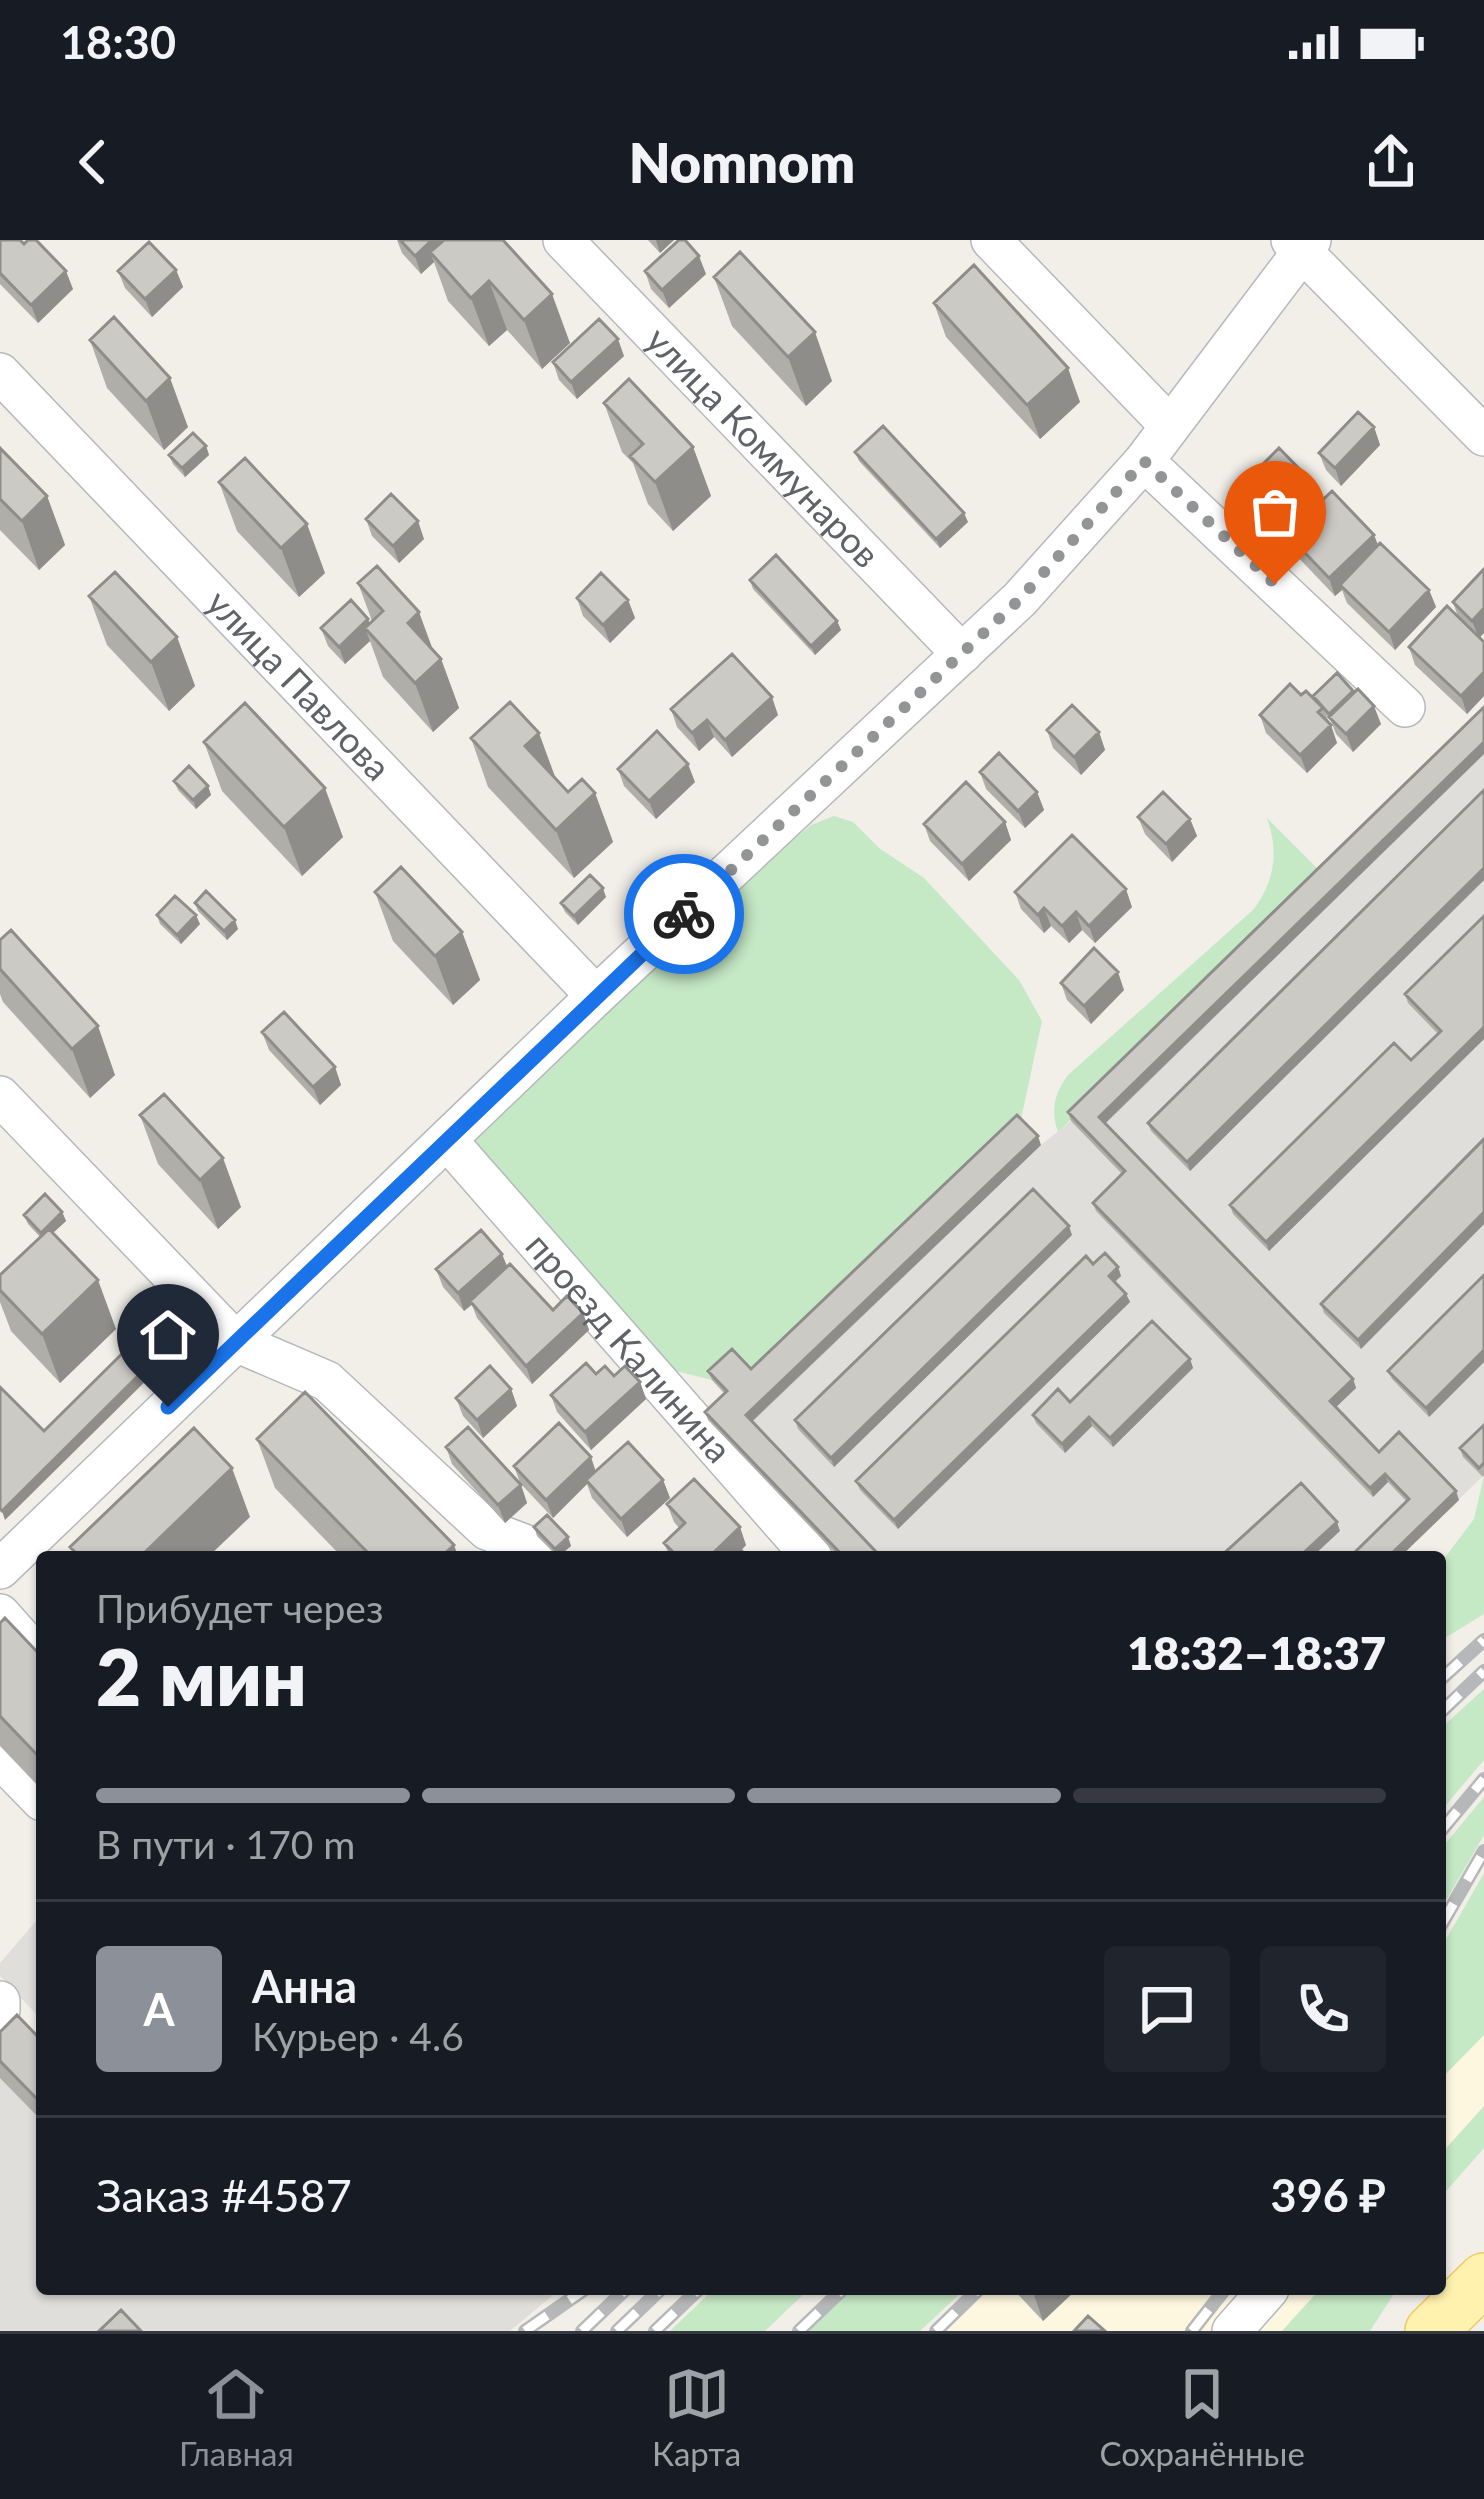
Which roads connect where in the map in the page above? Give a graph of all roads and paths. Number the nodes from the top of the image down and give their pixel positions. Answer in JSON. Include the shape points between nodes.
{"nodes":[{"id":1,"x":563,"y":240,"type":"edge"},
{"id":2,"x":992,"y":240,"type":"edge"},
{"id":3,"x":1300,"y":244,"type":"edge"},
{"id":4,"x":0,"y":373,"type":"edge"},
{"id":5,"x":1170,"y":426,"type":"junction"},
{"id":6,"x":1484,"y":436,"type":"edge"},
{"id":7,"x":1144,"y":461,"type":"junction"},
{"id":8,"x":962,"y":654,"type":"junction"},
{"id":9,"x":1405,"y":707,"type":"dead end"},
{"id":10,"x":596,"y":996,"type":"junction"},
{"id":11,"x":0,"y":1096,"type":"edge"},
{"id":12,"x":447,"y":1140,"type":"junction"},
{"id":13,"x":236,"y":1342,"type":"junction"},
{"id":14,"x":533,"y":1551,"type":"edge"},
{"id":15,"x":807,"y":1551,"type":"edge"},
{"id":16,"x":0,"y":1569,"type":"edge"},
{"id":17,"x":0,"y":1614,"type":"edge"},
{"id":18,"x":36,"y":1654,"type":"edge"},
{"id":19,"x":0,"y":1758,"type":"edge"},
{"id":20,"x":36,"y":1796,"type":"edge"},
{"id":21,"x":0,"y":2001,"type":"edge"},
{"id":22,"x":0,"y":2011,"type":"edge"},
{"id":23,"x":1484,"y":2279,"type":"edge"},
{"id":24,"x":1264,"y":2295,"type":"edge"},
{"id":25,"x":1232,"y":2331,"type":"edge"},
{"id":26,"x":1431,"y":2331,"type":"edge"}],
"edges":[{"from":1,"to":8,"type":"street","name":"улица Коммунаров"},
{"from":2,"to":5,"type":"street"},
{"from":3,"to":5,"type":"street"},
{"from":3,"to":6,"type":"street"},
{"from":4,"to":10,"type":"street","name":"улица Павлова"},
{"from":5,"to":7,"type":"street"},
{"from":7,"to":8,"type":"street"},
{"from":7,"to":9,"type":"street"},
{"from":8,"to":10,"type":"street"},
{"from":10,"to":12,"type":"street"},
{"from":11,"to":13,"type":"street"},
{"from":12,"to":13,"type":"street"},
{"from":12,"to":15,"type":"street","name":"проезд Калинина"},
{"from":13,"to":14,"type":"street","via":[[327,1381],[487,1530]]},
{"from":13,"to":16,"type":"street"},
{"from":17,"to":18,"type":"street"},
{"from":19,"to":20,"type":"street"},
{"from":21,"to":22,"type":"street"},
{"from":23,"to":26,"type":"main road"},
{"from":24,"to":25,"type":"street"}]}
